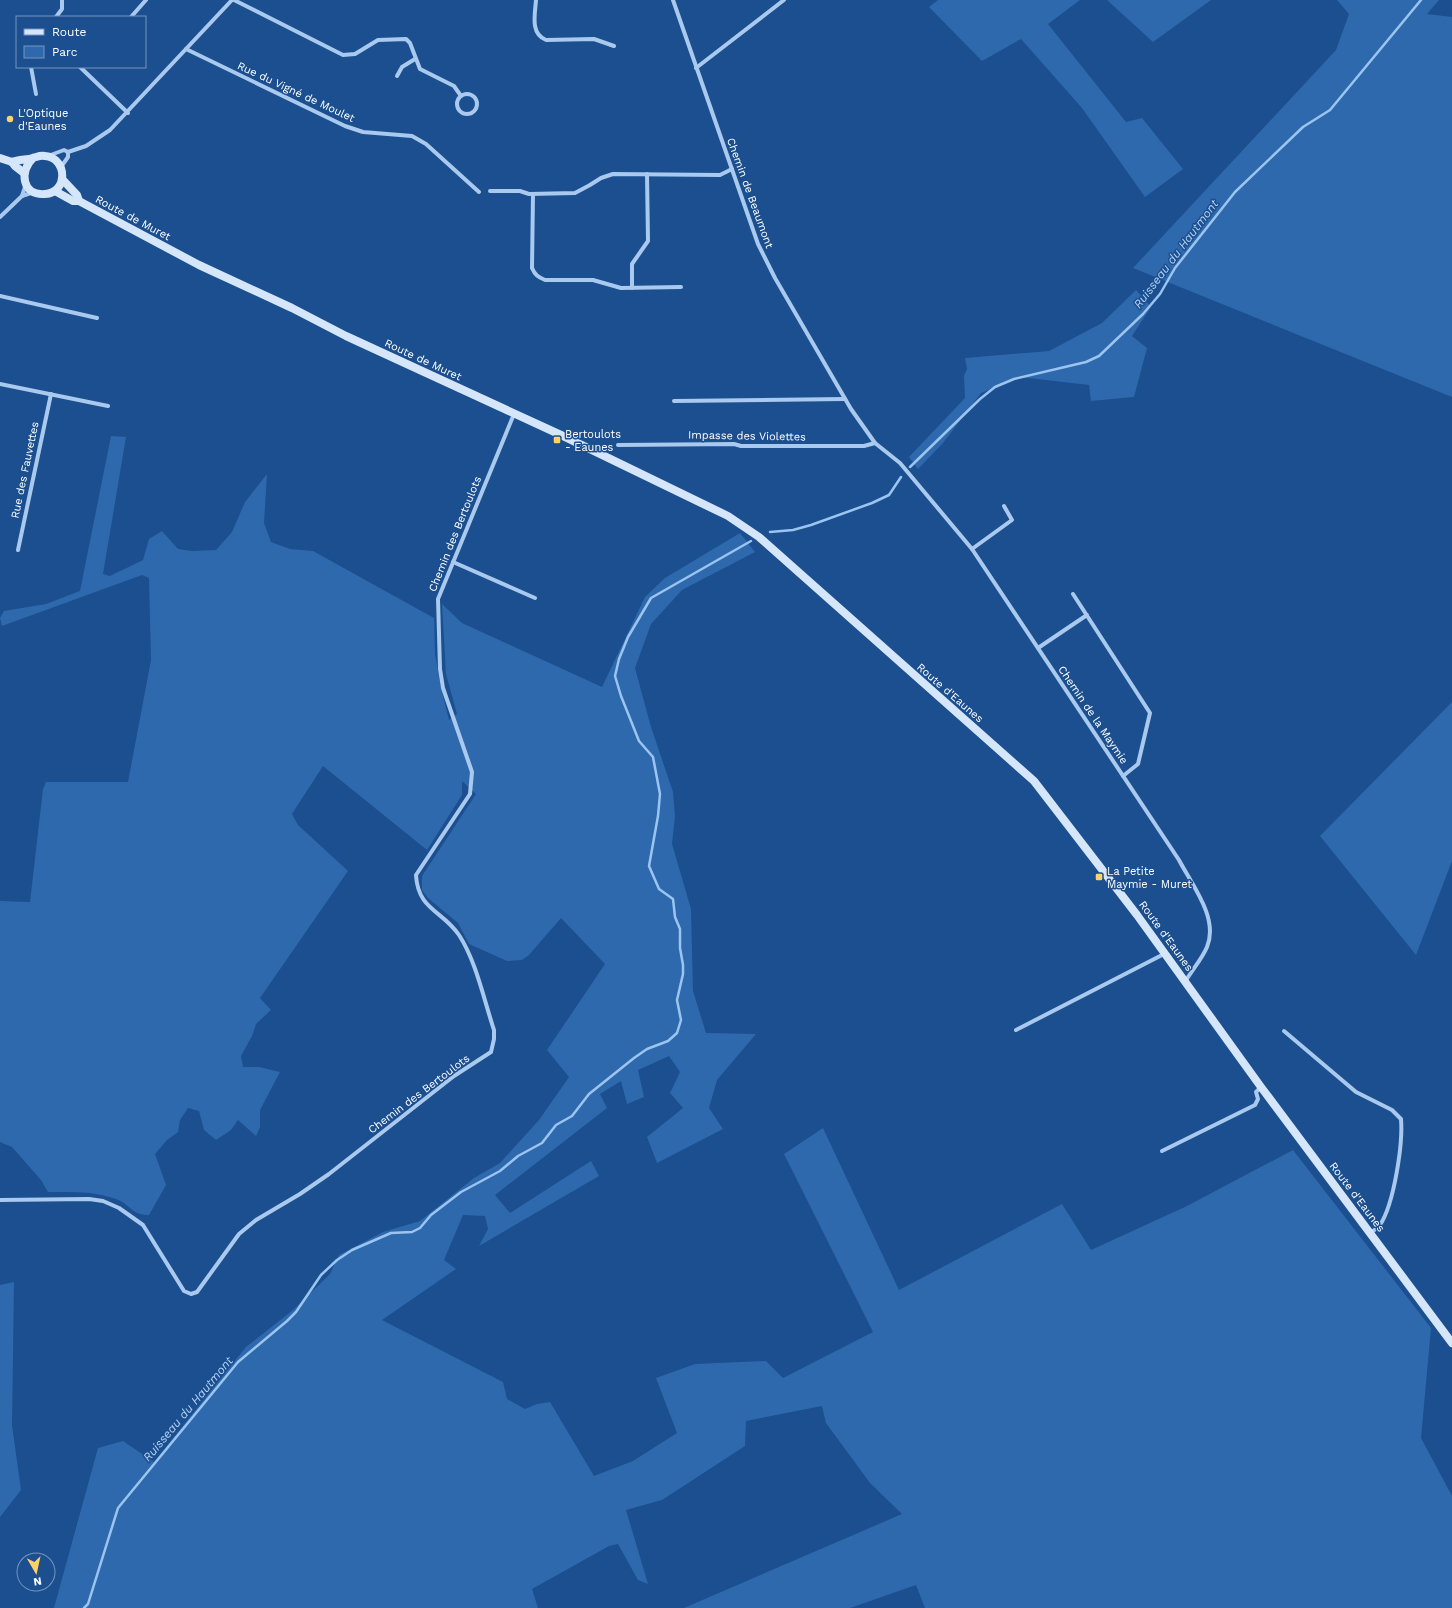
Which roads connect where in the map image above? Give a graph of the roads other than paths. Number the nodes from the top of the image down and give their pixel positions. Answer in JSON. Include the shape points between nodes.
{"nodes":[{"id":1,"x":62,"y":0,"type":"edge"},
{"id":2,"x":146,"y":0,"type":"edge"},
{"id":3,"x":233,"y":0,"type":"edge"},
{"id":4,"x":536,"y":0,"type":"edge"},
{"id":5,"x":673,"y":0,"type":"edge"},
{"id":6,"x":784,"y":0,"type":"edge"},
{"id":7,"x":57,"y":16,"type":"edge"},
{"id":8,"x":132,"y":16,"type":"edge"},
{"id":9,"x":614,"y":46,"type":"dead end"},
{"id":10,"x":186,"y":49,"type":"junction"},
{"id":11,"x":415,"y":59,"type":"junction"},
{"id":12,"x":31,"y":68,"type":"edge"},
{"id":13,"x":83,"y":68,"type":"edge"},
{"id":14,"x":696,"y":68,"type":"junction"},
{"id":15,"x":397,"y":76,"type":"dead end"},
{"id":16,"x":36,"y":94,"type":"dead end"},
{"id":17,"x":462,"y":96,"type":"junction"},
{"id":18,"x":128,"y":113,"type":"junction"},
{"id":19,"x":68,"y":152,"type":"junction"},
{"id":20,"x":47,"y":156,"type":"junction"},
{"id":21,"x":0,"y":158,"type":"edge"},
{"id":22,"x":34,"y":158,"type":"junction"},
{"id":23,"x":12,"y":162,"type":"junction"},
{"id":24,"x":61,"y":167,"type":"junction"},
{"id":25,"x":732,"y":169,"type":"junction"},
{"id":26,"x":24,"y":173,"type":"junction"},
{"id":27,"x":646,"y":174,"type":"junction"},
{"id":28,"x":62,"y":179,"type":"junction"},
{"id":29,"x":26,"y":184,"type":"junction"},
{"id":30,"x":55,"y":191,"type":"junction"},
{"id":31,"x":490,"y":191,"type":"dead end"},
{"id":32,"x":34,"y":192,"type":"junction"},
{"id":33,"x":479,"y":192,"type":"dead end"},
{"id":34,"x":533,"y":194,"type":"junction"},
{"id":35,"x":22,"y":196,"type":"junction"},
{"id":36,"x":79,"y":201,"type":"junction"},
{"id":37,"x":0,"y":217,"type":"edge"},
{"id":38,"x":681,"y":287,"type":"dead end"},
{"id":39,"x":632,"y":288,"type":"junction"},
{"id":40,"x":0,"y":296,"type":"edge"},
{"id":41,"x":97,"y":318,"type":"dead end"},
{"id":42,"x":0,"y":384,"type":"edge"},
{"id":43,"x":51,"y":394,"type":"junction"},
{"id":44,"x":845,"y":399,"type":"junction"},
{"id":45,"x":674,"y":401,"type":"dead end"},
{"id":46,"x":108,"y":406,"type":"dead end"},
{"id":47,"x":514,"y":413,"type":"junction"},
{"id":48,"x":875,"y":443,"type":"junction"},
{"id":49,"x":618,"y":445,"type":"dead end"},
{"id":50,"x":909,"y":474,"type":"joint"},
{"id":51,"x":1004,"y":506,"type":"dead end"},
{"id":52,"x":759,"y":537,"type":"joint"},
{"id":53,"x":972,"y":549,"type":"junction"},
{"id":54,"x":18,"y":550,"type":"dead end"},
{"id":55,"x":453,"y":562,"type":"junction"},
{"id":56,"x":1073,"y":594,"type":"dead end"},
{"id":57,"x":535,"y":598,"type":"dead end"},
{"id":58,"x":1087,"y":615,"type":"junction"},
{"id":59,"x":1038,"y":648,"type":"junction"},
{"id":60,"x":1123,"y":776,"type":"junction"},
{"id":61,"x":1164,"y":954,"type":"junction"},
{"id":62,"x":1185,"y":982,"type":"junction"},
{"id":63,"x":1016,"y":1030,"type":"dead end"},
{"id":64,"x":1284,"y":1031,"type":"dead end"},
{"id":65,"x":1261,"y":1087,"type":"junction"},
{"id":66,"x":1162,"y":1151,"type":"dead end"},
{"id":67,"x":0,"y":1200,"type":"edge"},
{"id":68,"x":1370,"y":1233,"type":"junction"},
{"id":69,"x":1452,"y":1343,"type":"edge"}],
"edges":[{"from":1,"to":7,"type":"street","via":[[62,9]]},
{"from":2,"to":8,"type":"street"},
{"from":3,"to":10,"type":"street"},
{"from":3,"to":11,"type":"street","via":[[343,55],[355,54],[378,40],[406,39],[410,43]]},
{"from":4,"to":9,"type":"street","via":[[535,30],[540,38],[594,39]]},
{"from":5,"to":14,"type":"street","name":"Chemin de Beaumont"},
{"from":6,"to":14,"type":"street"},
{"from":10,"to":18,"type":"street"},
{"from":10,"to":33,"type":"street","name":"Rue du Vigné de Moulet","via":[[345,126],[363,132],[412,136],[426,144]]},
{"from":11,"to":15,"type":"street","via":[[402,67]]},
{"from":11,"to":17,"type":"street","via":[[423,72],[454,86]]},
{"from":12,"to":16,"type":"street"},
{"from":13,"to":18,"type":"street"},
{"from":14,"to":25,"type":"street","name":"Chemin de Beaumont"},
{"from":17,"to":17,"type":"street","via":[[458,101],[458,108],[463,113],[472,112],[476,107],[474,97],[468,94]]},
{"from":18,"to":19,"type":"street","via":[[99,138]]},
{"from":19,"to":20,"type":"street","via":[[64,150]]},
{"from":19,"to":24,"type":"street","via":[[68,157]]},
{"from":20,"to":22,"type":"main road"},
{"from":20,"to":24,"type":"main road","via":[[58,162]]},
{"from":21,"to":23,"type":"main road"},
{"from":22,"to":23,"type":"main road"},
{"from":22,"to":26,"type":"main road","via":[[25,167]]},
{"from":23,"to":26,"type":"main road"},
{"from":24,"to":28,"type":"main road"},
{"from":25,"to":27,"type":"street","via":[[720,175]]},
{"from":25,"to":44,"type":"street","name":"Chemin de Beaumont","via":[[758,244],[771,271]]},
{"from":26,"to":29,"type":"main road"},
{"from":27,"to":34,"type":"street","via":[[608,175],[575,193]]},
{"from":27,"to":39,"type":"street","via":[[648,241],[632,264]]},
{"from":28,"to":30,"type":"main road"},
{"from":28,"to":36,"type":"main road","via":[[77,195]]},
{"from":29,"to":32,"type":"main road"},
{"from":29,"to":35,"type":"street"},
{"from":30,"to":32,"type":"main road","via":[[44,194]]},
{"from":30,"to":36,"type":"main road","name":"Route de Muret","via":[[73,201]]},
{"from":31,"to":34,"type":"street","via":[[520,191]]},
{"from":32,"to":35,"type":"street"},
{"from":34,"to":39,"type":"street","via":[[534,274],[545,280],[593,280],[612,287]]},
{"from":35,"to":37,"type":"street"},
{"from":36,"to":47,"type":"main road","name":"Route de Muret","via":[[199,265]]},
{"from":38,"to":39,"type":"street"},
{"from":40,"to":41,"type":"street"},
{"from":42,"to":43,"type":"street"},
{"from":43,"to":46,"type":"street"},
{"from":43,"to":54,"type":"street","name":"Rue des Fauvettes"},
{"from":44,"to":45,"type":"street"},
{"from":44,"to":48,"type":"street","name":"Chemin de Beaumont"},
{"from":47,"to":52,"type":"main road","name":"Route de Muret","via":[[728,516]]},
{"from":47,"to":55,"type":"street","name":"Chemin des Bertoulots"},
{"from":48,"to":49,"type":"street","name":"Impasse des Violettes","via":[[856,446]]},
{"from":48,"to":50,"type":"street","name":"Chemin de Beaumont","via":[[900,463]]},
{"from":50,"to":53,"type":"street","name":"Chemin de la Maymie"},
{"from":51,"to":53,"type":"street","via":[[1012,520]]},
{"from":52,"to":61,"type":"main road","name":"Route d'Eaunes","via":[[1034,781]]},
{"from":53,"to":59,"type":"street","name":"Chemin de la Maymie"},
{"from":55,"to":57,"type":"street"},
{"from":55,"to":67,"type":"street","name":"Chemin des Bertoulots","via":[[438,599],[440,669],[447,702],[472,772],[472,779],[470,794],[416,875],[421,898],[458,934],[473,965],[494,1030],[491,1052],[454,1076],[329,1174],[256,1220],[239,1234],[197,1292],[191,1294],[184,1291],[143,1225],[108,1203],[89,1199]]},
{"from":56,"to":58,"type":"street"},
{"from":58,"to":59,"type":"street"},
{"from":58,"to":60,"type":"street","via":[[1148,709],[1150,718],[1138,764]]},
{"from":59,"to":60,"type":"street","name":"Chemin de la Maymie"},
{"from":60,"to":62,"type":"street","name":"Chemin de la Maymie","via":[[1179,860],[1207,912],[1210,932],[1207,947]]},
{"from":61,"to":62,"type":"main road","name":"Route d'Eaunes"},
{"from":61,"to":63,"type":"street"},
{"from":62,"to":65,"type":"main road","name":"Route d'Eaunes"},
{"from":64,"to":68,"type":"street","via":[[1356,1092],[1392,1110],[1401,1118],[1402,1132],[1392,1190],[1380,1226]]},
{"from":65,"to":66,"type":"street","via":[[1256,1092],[1258,1099],[1255,1105]]},
{"from":65,"to":68,"type":"main road","name":"Route d'Eaunes"},
{"from":68,"to":69,"type":"main road","name":"Route d'Eaunes"}]}
